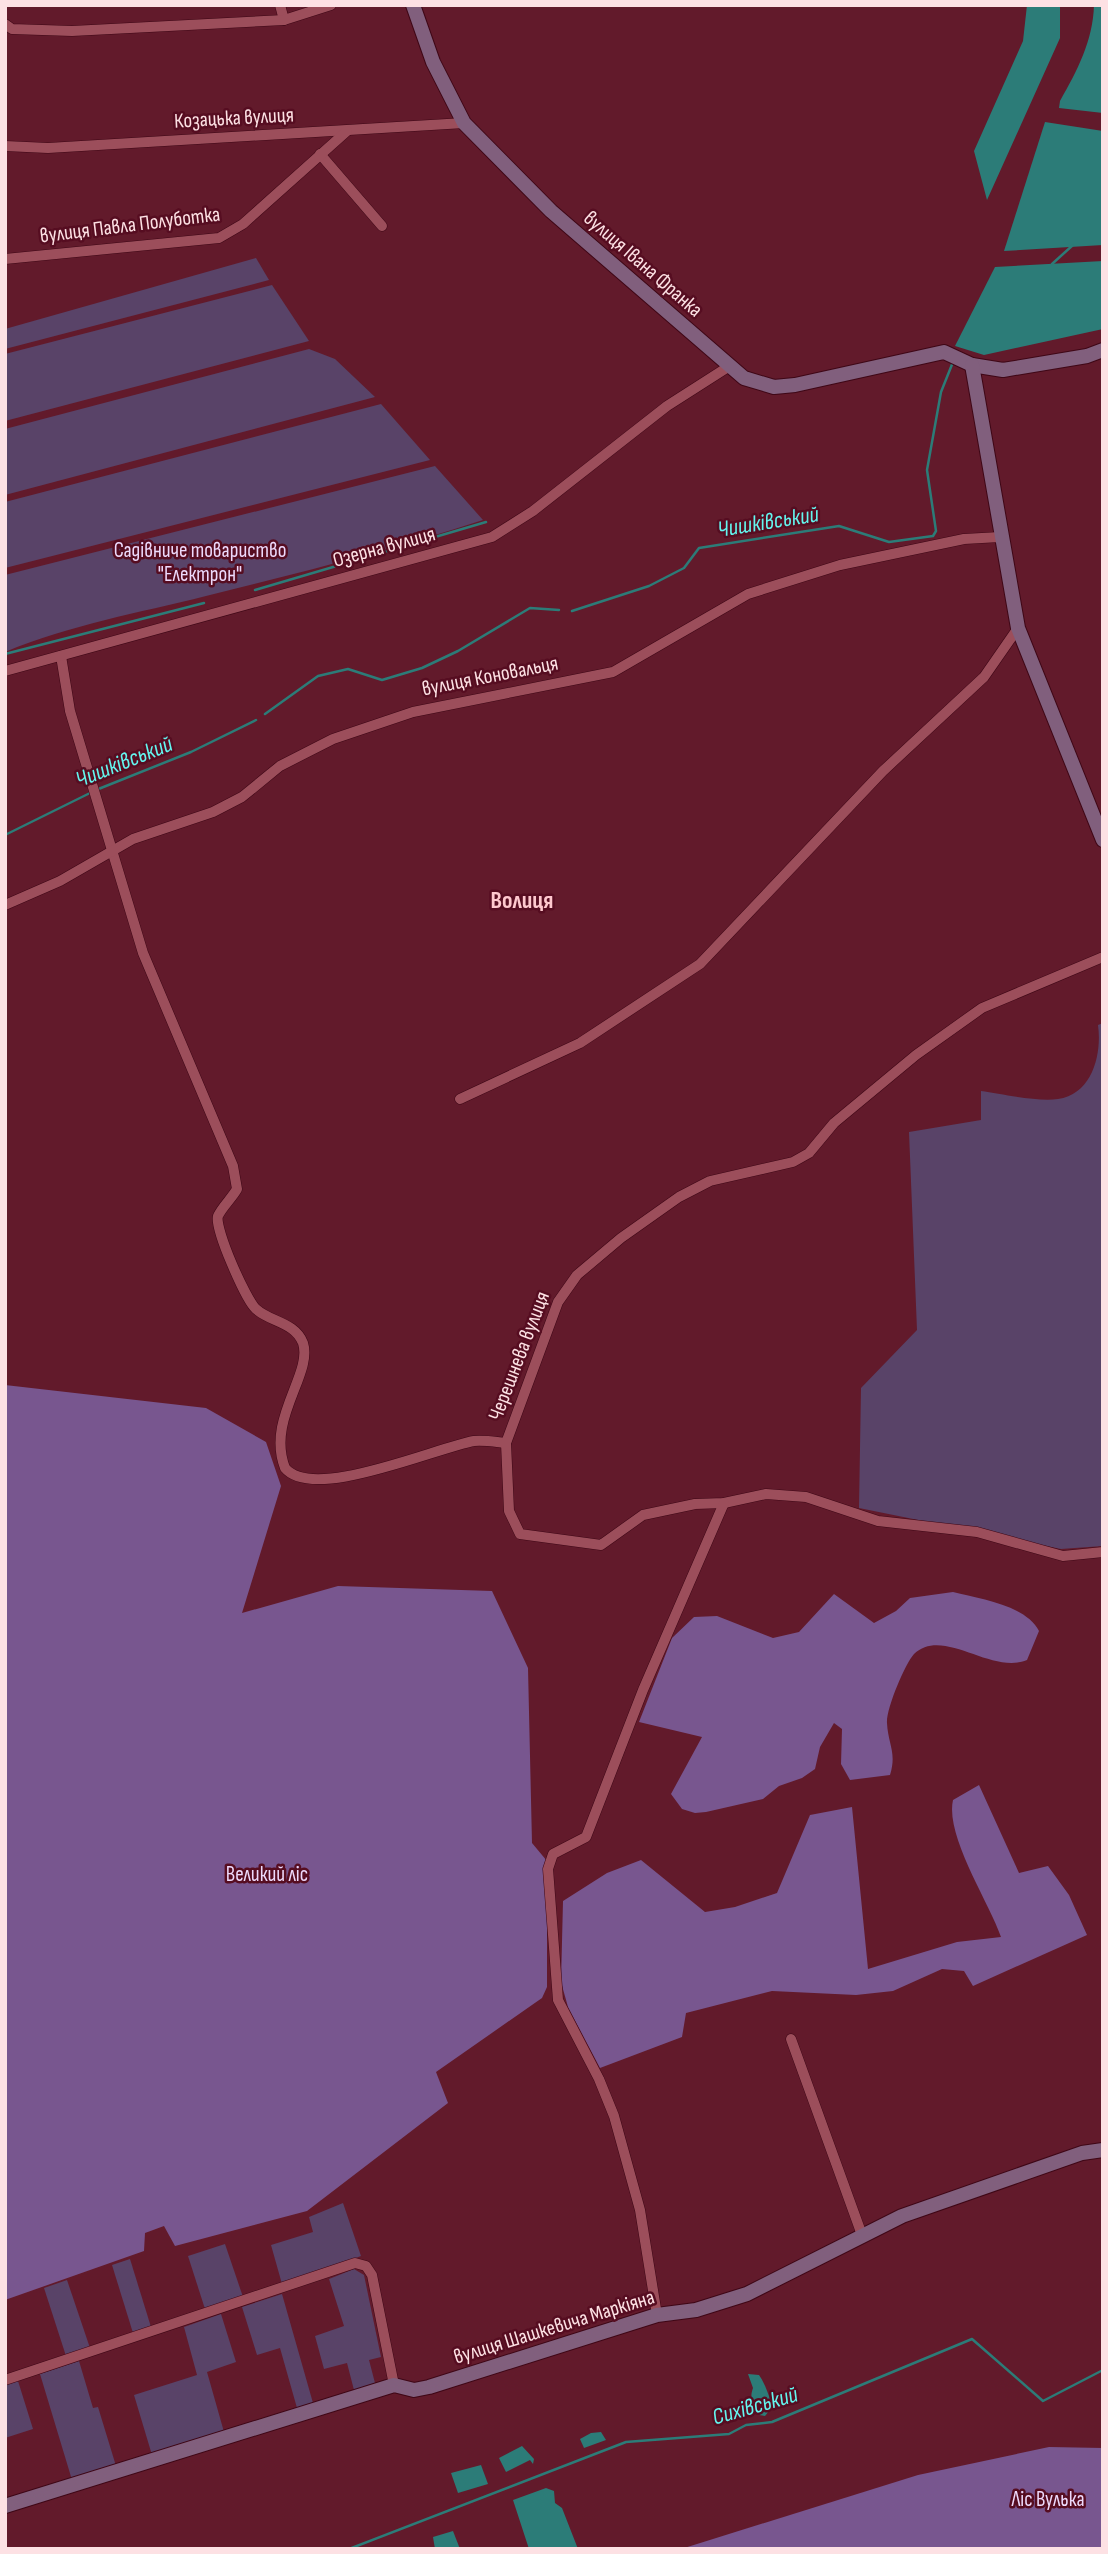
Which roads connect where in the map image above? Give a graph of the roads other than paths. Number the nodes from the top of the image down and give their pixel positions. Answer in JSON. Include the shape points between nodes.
{"nodes":[{"id":1,"x":279,"y":5,"type":"edge"},
{"id":2,"x":331,"y":5,"type":"edge"},
{"id":3,"x":413,"y":5,"type":"edge"},
{"id":4,"x":284,"y":20,"type":"junction"},
{"id":5,"x":5,"y":24,"type":"edge"},
{"id":6,"x":464,"y":122,"type":"junction"},
{"id":7,"x":347,"y":130,"type":"junction"},
{"id":8,"x":5,"y":146,"type":"edge"},
{"id":9,"x":320,"y":154,"type":"junction"},
{"id":10,"x":382,"y":226,"type":"dead end"},
{"id":11,"x":5,"y":259,"type":"edge"},
{"id":12,"x":1103,"y":350,"type":"edge"},
{"id":13,"x":968,"y":364,"type":"junction"},
{"id":14,"x":728,"y":367,"type":"junction"},
{"id":15,"x":1000,"y":537,"type":"junction"},
{"id":16,"x":1018,"y":628,"type":"junction"},
{"id":17,"x":61,"y":656,"type":"junction"},
{"id":18,"x":5,"y":671,"type":"edge"},
{"id":19,"x":1103,"y":840,"type":"edge"},
{"id":20,"x":111,"y":851,"type":"junction"},
{"id":21,"x":5,"y":905,"type":"edge"},
{"id":22,"x":1103,"y":957,"type":"edge"},
{"id":23,"x":460,"y":1099,"type":"dead end"},
{"id":24,"x":506,"y":1443,"type":"junction"},
{"id":25,"x":724,"y":1503,"type":"junction"},
{"id":26,"x":1103,"y":1552,"type":"edge"},
{"id":27,"x":791,"y":2039,"type":"dead end"},
{"id":28,"x":1103,"y":2150,"type":"edge"},
{"id":29,"x":862,"y":2235,"type":"junction"},
{"id":30,"x":657,"y":2315,"type":"junction"},
{"id":31,"x":5,"y":2380,"type":"edge"},
{"id":32,"x":394,"y":2385,"type":"junction"},
{"id":33,"x":5,"y":2506,"type":"edge"}],
"edges":[{"from":1,"to":4,"type":"street"},
{"from":2,"to":4,"type":"street"},
{"from":3,"to":6,"type":"street","name":"вулиця Івана Франка","via":[[433,62]]},
{"from":4,"to":5,"type":"street","via":[[72,31],[12,29]]},
{"from":6,"to":7,"type":"street","name":"Козацька вулиця"},
{"from":6,"to":14,"type":"street","name":"вулиця Івана Франка","via":[[551,211]]},
{"from":7,"to":8,"type":"street","name":"Козацька вулиця","via":[[48,148]]},
{"from":7,"to":9,"type":"street","name":"вулиця Павла Полуботка"},
{"from":9,"to":10,"type":"street"},
{"from":9,"to":11,"type":"street","name":"вулиця Павла Полуботка","via":[[243,224],[219,238]]},
{"from":12,"to":13,"type":"street","via":[[1003,370]]},
{"from":13,"to":14,"type":"street","name":"вулиця Івана Франка","via":[[948,353],[784,386],[753,382]]},
{"from":13,"to":15,"type":"street"},
{"from":14,"to":17,"type":"street","name":"Озерна вулиця","via":[[667,406],[533,511],[492,537]]},
{"from":15,"to":16,"type":"street"},
{"from":15,"to":20,"type":"street","name":"вулиця Коновальця","via":[[964,539],[840,565],[748,594],[613,672],[413,712],[332,739],[280,766],[242,797],[213,812]]},
{"from":16,"to":19,"type":"street"},
{"from":16,"to":23,"type":"street","via":[[984,677],[883,771],[700,964],[580,1043]]},
{"from":17,"to":18,"type":"street","name":"Озерна вулиця"},
{"from":17,"to":20,"type":"street","via":[[70,711]]},
{"from":20,"to":21,"type":"street","name":"вулиця Коновальця","via":[[60,881]]},
{"from":20,"to":24,"type":"street","via":[[143,953],[233,1166],[237,1189],[217,1220],[246,1298],[257,1311],[290,1327],[302,1342],[305,1359],[279,1440],[285,1468],[298,1478],[339,1478],[476,1441]]},
{"from":22,"to":24,"type":"street","name":"Черешнева вулиця","via":[[982,1008],[834,1122],[809,1153],[793,1162],[710,1181],[621,1238],[566,1289]]},
{"from":24,"to":25,"type":"street","name":"Черешнева вулиця","via":[[509,1511],[520,1534],[601,1545],[643,1516],[695,1504]]},
{"from":25,"to":26,"type":"street","via":[[766,1494],[806,1497],[878,1521],[977,1532],[1063,1556]]},
{"from":25,"to":30,"type":"street","via":[[586,1837],[553,1854],[548,1869],[558,2000],[614,2116],[640,2210]]},
{"from":27,"to":29,"type":"street"},
{"from":28,"to":29,"type":"street","name":"вулиця Шашкевича Маркіяна","via":[[1082,2152],[902,2216]]},
{"from":29,"to":30,"type":"street","name":"вулиця Шашкевича Маркіяна","via":[[747,2294],[696,2310]]},
{"from":30,"to":32,"type":"street","name":"вулиця Шашкевича Маркіяна","via":[[429,2387],[414,2390]]},
{"from":31,"to":32,"type":"street","via":[[355,2263],[366,2266],[372,2275]]},
{"from":32,"to":33,"type":"street","name":"вулиця Шашкевича Маркіяна"}]}
